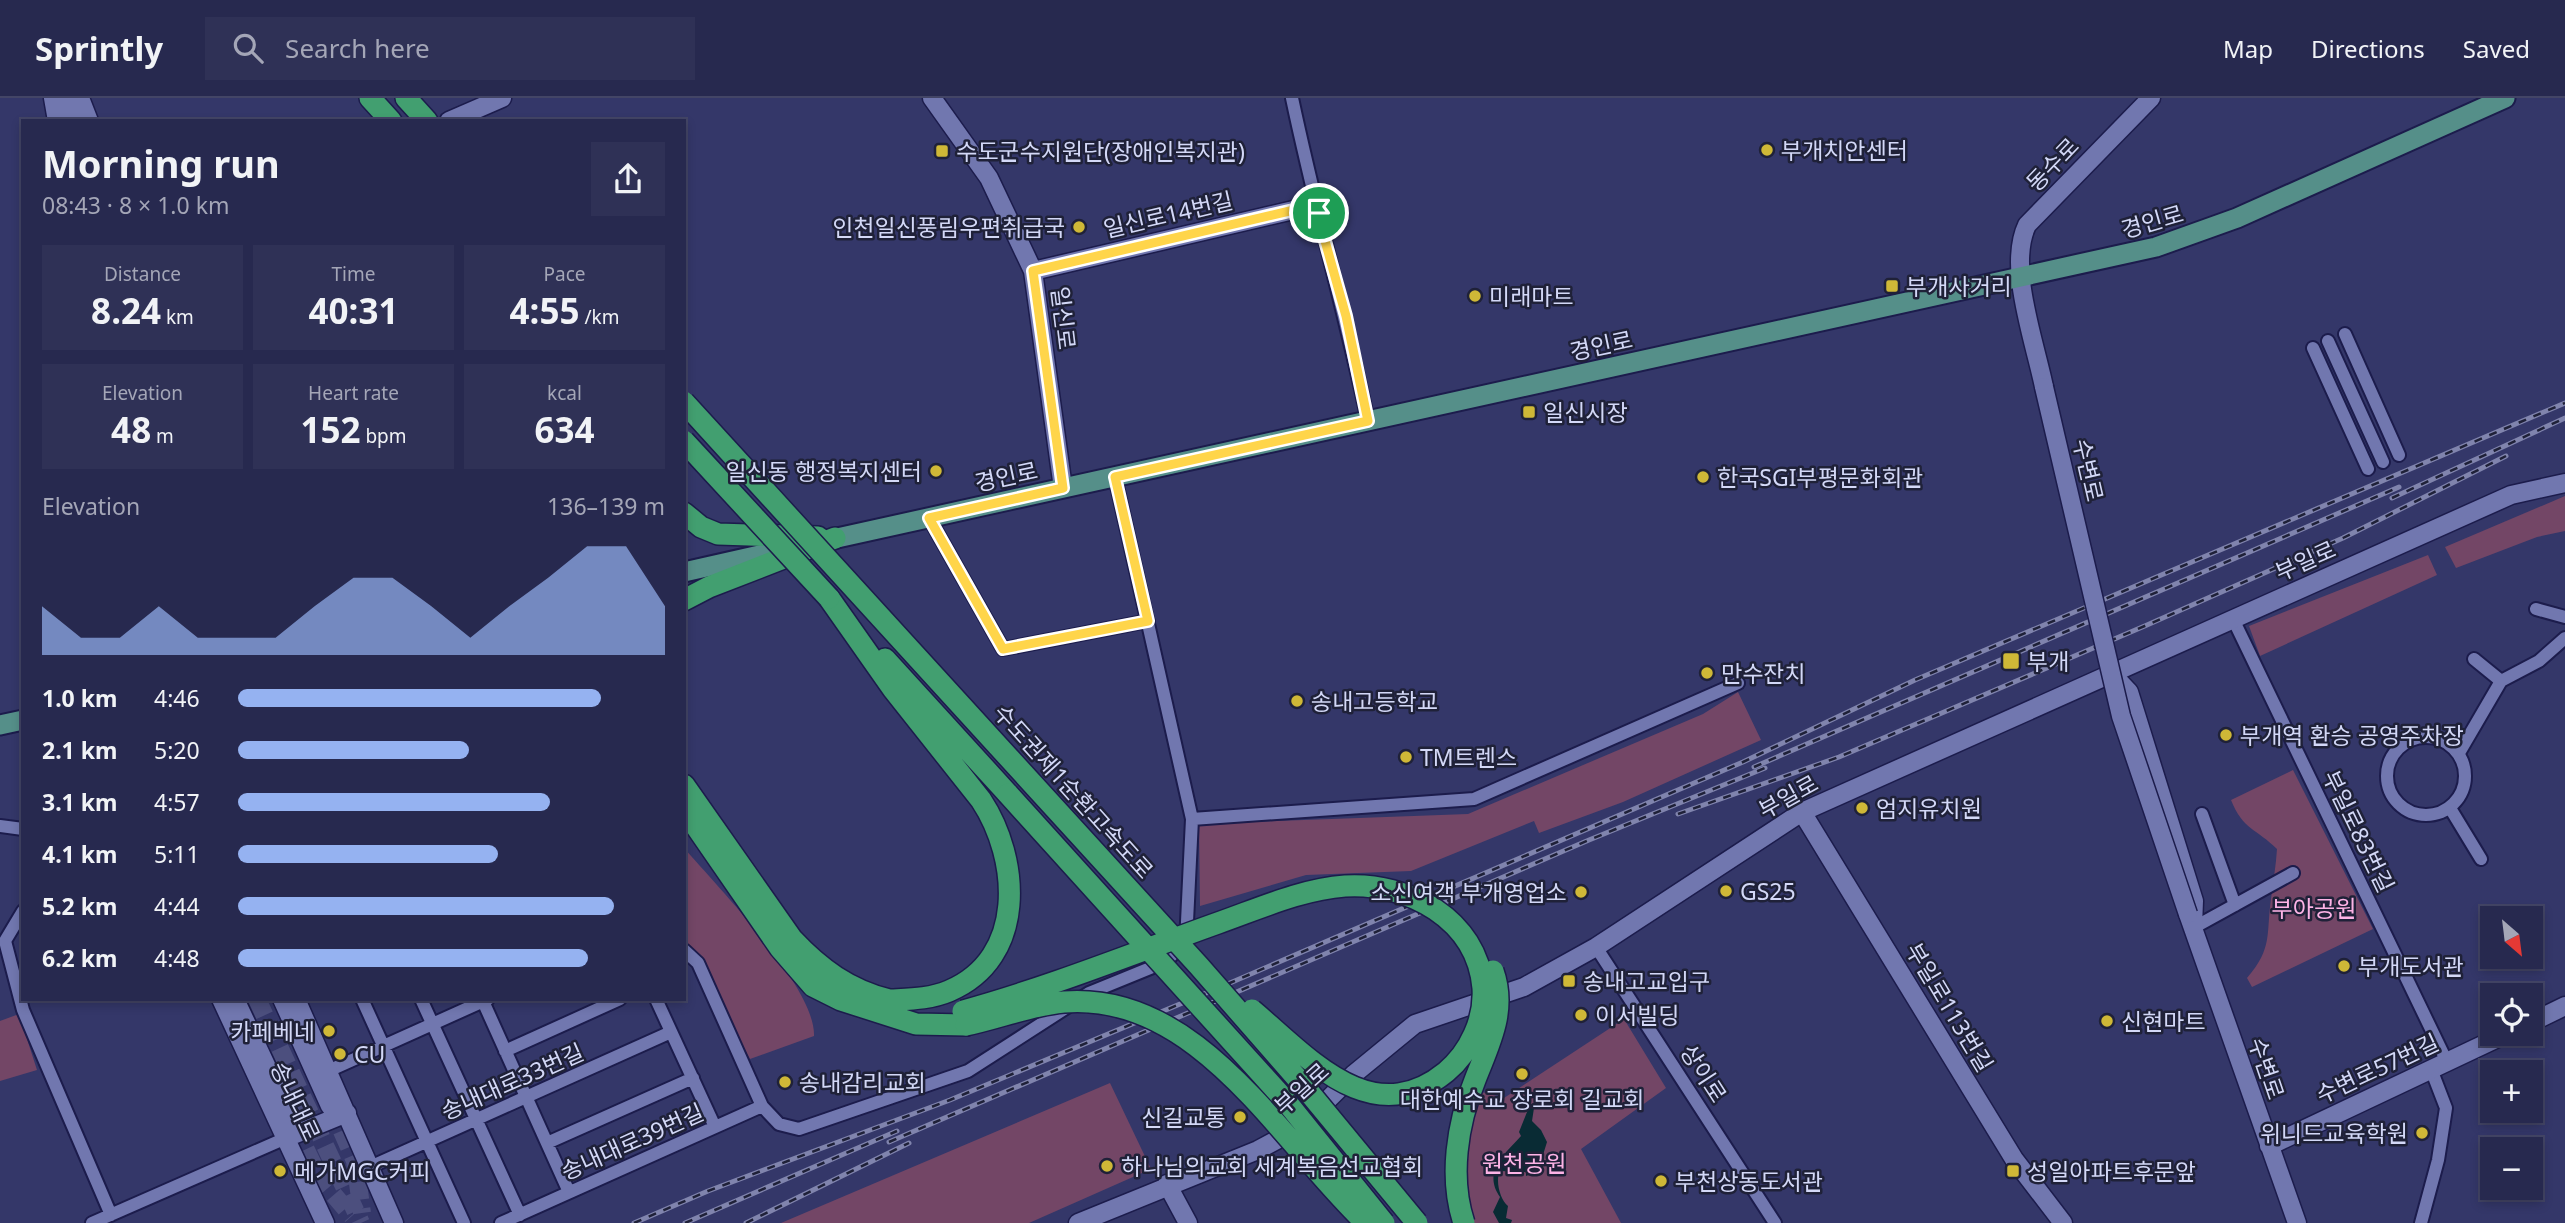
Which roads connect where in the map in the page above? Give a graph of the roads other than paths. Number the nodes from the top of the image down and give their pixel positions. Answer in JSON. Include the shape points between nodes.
{"nodes":[{"id":1,"x":43,"y":98,"type":"edge"},
{"id":2,"x":53,"y":98,"type":"edge"},
{"id":3,"x":70,"y":98,"type":"edge"},
{"id":4,"x":80,"y":98,"type":"edge"},
{"id":5,"x":370,"y":98,"type":"edge"},
{"id":6,"x":406,"y":98,"type":"edge"},
{"id":7,"x":502,"y":98,"type":"edge"},
{"id":8,"x":932,"y":98,"type":"edge"},
{"id":9,"x":1292,"y":98,"type":"edge"},
{"id":10,"x":2151,"y":98,"type":"edge"},
{"id":11,"x":2505,"y":98,"type":"edge"},
{"id":12,"x":46,"y":119,"type":"edge"},
{"id":13,"x":57,"y":119,"type":"edge"},
{"id":14,"x":73,"y":119,"type":"edge"},
{"id":15,"x":88,"y":119,"type":"edge"},
{"id":16,"x":389,"y":119,"type":"edge"},
{"id":17,"x":425,"y":119,"type":"edge"},
{"id":18,"x":454,"y":119,"type":"edge"},
{"id":19,"x":1315,"y":205,"type":"junction"},
{"id":20,"x":1033,"y":271,"type":"junction"},
{"id":21,"x":2021,"y":278,"type":"junction"},
{"id":22,"x":2345,"y":334,"type":"dead end"},
{"id":23,"x":2328,"y":341,"type":"dead end"},
{"id":24,"x":2313,"y":348,"type":"dead end"},
{"id":25,"x":686,"y":404,"type":"edge"},
{"id":26,"x":1368,"y":421,"type":"junction"},
{"id":27,"x":686,"y":444,"type":"edge"},
{"id":28,"x":2399,"y":455,"type":"dead end"},
{"id":29,"x":2383,"y":462,"type":"dead end"},
{"id":30,"x":2368,"y":469,"type":"dead end"},
{"id":31,"x":1115,"y":477,"type":"junction"},
{"id":32,"x":2565,"y":483,"type":"edge"},
{"id":33,"x":1063,"y":488,"type":"junction"},
{"id":34,"x":686,"y":515,"type":"edge"},
{"id":35,"x":929,"y":518,"type":"junction"},
{"id":36,"x":835,"y":538,"type":"junction"},
{"id":37,"x":686,"y":572,"type":"edge"},
{"id":38,"x":830,"y":598,"type":"junction"},
{"id":39,"x":686,"y":599,"type":"edge"},
{"id":40,"x":2536,"y":609,"type":"dead end"},
{"id":41,"x":2565,"y":617,"type":"edge"},
{"id":42,"x":2233,"y":619,"type":"junction"},
{"id":43,"x":1148,"y":621,"type":"junction"},
{"id":44,"x":2565,"y":638,"type":"edge"},
{"id":45,"x":2474,"y":659,"type":"dead end"},
{"id":46,"x":2111,"y":674,"type":"junction"},
{"id":47,"x":2501,"y":681,"type":"junction"},
{"id":48,"x":1738,"y":683,"type":"dead end"},
{"id":49,"x":21,"y":720,"type":"edge"},
{"id":50,"x":0,"y":725,"type":"edge"},
{"id":51,"x":2459,"y":753,"type":"junction"},
{"id":52,"x":686,"y":771,"type":"edge"},
{"id":53,"x":686,"y":788,"type":"edge"},
{"id":54,"x":2450,"y":808,"type":"junction"},
{"id":55,"x":686,"y":811,"type":"edge"},
{"id":56,"x":1802,"y":812,"type":"junction"},
{"id":57,"x":2202,"y":814,"type":"dead end"},
{"id":58,"x":1192,"y":818,"type":"junction"},
{"id":59,"x":686,"y":821,"type":"edge"},
{"id":60,"x":0,"y":826,"type":"edge"},
{"id":61,"x":21,"y":829,"type":"edge"},
{"id":62,"x":725,"y":856,"type":"junction"},
{"id":63,"x":2481,"y":859,"type":"dead end"},
{"id":64,"x":2293,"y":873,"type":"dead end"},
{"id":65,"x":2235,"y":905,"type":"junction"},
{"id":66,"x":21,"y":914,"type":"edge"},
{"id":67,"x":2191,"y":921,"type":"junction"},
{"id":68,"x":1596,"y":947,"type":"junction"},
{"id":69,"x":686,"y":952,"type":"edge"},
{"id":70,"x":1199,"y":966,"type":"junction"},
{"id":71,"x":222,"y":1001,"type":"edge"},
{"id":72,"x":236,"y":1001,"type":"edge"},
{"id":73,"x":283,"y":1001,"type":"edge"},
{"id":74,"x":297,"y":1001,"type":"edge"},
{"id":75,"x":363,"y":1001,"type":"edge"},
{"id":76,"x":422,"y":1001,"type":"edge"},
{"id":77,"x":482,"y":1001,"type":"edge"},
{"id":78,"x":484,"y":1001,"type":"edge"},
{"id":79,"x":616,"y":1001,"type":"edge"},
{"id":80,"x":657,"y":1001,"type":"edge"},
{"id":81,"x":2565,"y":1006,"type":"edge"},
{"id":82,"x":960,"y":1007,"type":"junction"},
{"id":83,"x":2543,"y":1017,"type":"edge"},
{"id":84,"x":433,"y":1024,"type":"junction"},
{"id":85,"x":671,"y":1032,"type":"junction"},
{"id":86,"x":2480,"y":1046,"type":"edge"},
{"id":87,"x":383,"y":1047,"type":"junction"},
{"id":88,"x":505,"y":1051,"type":"junction"},
{"id":89,"x":2439,"y":1066,"type":"junction"},
{"id":90,"x":328,"y":1071,"type":"junction"},
{"id":91,"x":693,"y":1078,"type":"junction"},
{"id":92,"x":526,"y":1097,"type":"junction"},
{"id":93,"x":762,"y":1106,"type":"junction"},
{"id":94,"x":338,"y":1110,"type":"junction"},
{"id":95,"x":476,"y":1120,"type":"junction"},
{"id":96,"x":715,"y":1127,"type":"junction"},
{"id":97,"x":290,"y":1132,"type":"junction"},
{"id":98,"x":427,"y":1142,"type":"junction"},
{"id":99,"x":547,"y":1143,"type":"junction"},
{"id":100,"x":2269,"y":1146,"type":"junction"},
{"id":101,"x":370,"y":1167,"type":"junction"},
{"id":102,"x":1167,"y":1184,"type":"junction"},
{"id":103,"x":569,"y":1192,"type":"junction"},
{"id":104,"x":111,"y":1214,"type":"junction"},
{"id":105,"x":520,"y":1215,"type":"junction"},
{"id":106,"x":92,"y":1223,"type":"edge"},
{"id":107,"x":325,"y":1223,"type":"edge"},
{"id":108,"x":394,"y":1223,"type":"edge"},
{"id":109,"x":464,"y":1223,"type":"edge"},
{"id":110,"x":501,"y":1223,"type":"edge"},
{"id":111,"x":1077,"y":1223,"type":"edge"},
{"id":112,"x":1188,"y":1223,"type":"edge"},
{"id":113,"x":1366,"y":1223,"type":"edge"},
{"id":114,"x":1384,"y":1223,"type":"edge"},
{"id":115,"x":1417,"y":1223,"type":"edge"},
{"id":116,"x":1464,"y":1223,"type":"edge"},
{"id":117,"x":1775,"y":1223,"type":"edge"},
{"id":118,"x":2063,"y":1223,"type":"edge"},
{"id":119,"x":2297,"y":1223,"type":"edge"},
{"id":120,"x":2420,"y":1223,"type":"edge"}],
"edges":[{"from":1,"to":12,"type":"street"},
{"from":2,"to":13,"type":"street"},
{"from":3,"to":14,"type":"street"},
{"from":4,"to":15,"type":"street"},
{"from":5,"to":16,"type":"highway"},
{"from":6,"to":17,"type":"highway"},
{"from":7,"to":18,"type":"street"},
{"from":8,"to":20,"type":"street","name":"일신로","via":[[989,178]]},
{"from":9,"to":19,"type":"street"},
{"from":10,"to":21,"type":"street","name":"동수로","via":[[2027,225]]},
{"from":11,"to":21,"type":"main road","name":"경인로","via":[[2218,226],[2157,247]]},
{"from":19,"to":20,"type":"street","name":"일신로14번길"},
{"from":19,"to":26,"type":"street","via":[[1346,316]]},
{"from":20,"to":33,"type":"street","name":"일신로"},
{"from":21,"to":26,"type":"main road","name":"경인로"},
{"from":21,"to":67,"type":"street","name":"수변로","bridge":true,"via":[[2121,716]]},
{"from":22,"to":28,"type":"street"},
{"from":23,"to":29,"type":"street"},
{"from":24,"to":30,"type":"street"},
{"from":25,"to":70,"type":"highway","name":"수도권제1순환고속도로","bridge":true},
{"from":26,"to":31,"type":"main road","name":"경인로"},
{"from":27,"to":38,"type":"highway","bridge":true},
{"from":31,"to":33,"type":"main road","name":"경인로"},
{"from":31,"to":43,"type":"street"},
{"from":32,"to":42,"type":"street","name":"부일로","via":[[2511,495]]},
{"from":33,"to":35,"type":"main road","name":"경인로"},
{"from":34,"to":36,"type":"highway","via":[[718,534]]},
{"from":35,"to":36,"type":"main road","name":"경인로"},
{"from":35,"to":43,"type":"street","via":[[1003,649]]},
{"from":36,"to":37,"type":"main road","name":"경인로"},
{"from":36,"to":39,"type":"highway"},
{"from":38,"to":82,"type":"highway","via":[[893,689],[981,800],[1003,844],[1011,892],[1009,916],[1002,938],[970,980]]},
{"from":38,"to":114,"type":"highway","bridge":true,"via":[[1285,1100]]},
{"from":40,"to":41,"type":"street"},
{"from":42,"to":46,"type":"street","name":"부일로"},
{"from":42,"to":89,"type":"street","name":"부일로83번길"},
{"from":43,"to":58,"type":"street"},
{"from":44,"to":47,"type":"street","via":[[2539,661]]},
{"from":45,"to":47,"type":"street"},
{"from":46,"to":56,"type":"street","name":"부일로"},
{"from":46,"to":67,"type":"street","name":"수변로","via":[[2108,697],[2184,919]]},
{"from":47,"to":51,"type":"street"},
{"from":48,"to":58,"type":"street","via":[[1474,799]]},
{"from":49,"to":50,"type":"main road"},
{"from":51,"to":54,"type":"street","via":[[2466,776],[2464,788]]},
{"from":51,"to":54,"type":"street","via":[[2437,738],[2411,740],[2391,758],[2387,771],[2392,796],[2401,807],[2425,816]]},
{"from":52,"to":62,"type":"highway"},
{"from":53,"to":62,"type":"highway"},
{"from":54,"to":63,"type":"street"},
{"from":55,"to":62,"type":"highway"},
{"from":56,"to":68,"type":"street","name":"부일로"},
{"from":56,"to":118,"type":"street","name":"부일로113번길","via":[[2014,1159]]},
{"from":57,"to":65,"type":"street"},
{"from":58,"to":93,"type":"street","via":[[1186,942],[1165,962],[1089,993],[968,1071],[799,1129],[779,1124]]},
{"from":59,"to":62,"type":"highway"},
{"from":60,"to":61,"type":"street"},
{"from":62,"to":82,"type":"highway","via":[[813,962],[848,986],[887,1007],[925,1016]]},
{"from":64,"to":65,"type":"street"},
{"from":65,"to":67,"type":"street"},
{"from":66,"to":104,"type":"street","via":[[5,941],[23,1010]]},
{"from":67,"to":100,"type":"street","name":"수변로"},
{"from":68,"to":102,"type":"street","name":"부일로","via":[[1524,987],[1415,1024],[1353,1074],[1299,1128],[1258,1150]]},
{"from":68,"to":117,"type":"street","name":"상이로"},
{"from":69,"to":93,"type":"street","via":[[698,963]]},
{"from":70,"to":82,"type":"highway","bridge":true,"via":[[1320,1070],[1350,1087],[1383,1094],[1412,1091],[1438,1079],[1460,1061],[1482,1011],[1477,962],[1463,934],[1448,918],[1406,894],[1344,886],[1269,905]]},
{"from":70,"to":115,"type":"highway","name":"수도권제1순환고속도로","bridge":true},
{"from":71,"to":97,"type":"street","name":"송내대로"},
{"from":72,"to":97,"type":"street","name":"송내대로"},
{"from":73,"to":94,"type":"street","name":"송내대로"},
{"from":74,"to":90,"type":"street","name":"송내대로"},
{"from":75,"to":87,"type":"street"},
{"from":76,"to":84,"type":"street"},
{"from":77,"to":84,"type":"street"},
{"from":78,"to":88,"type":"street"},
{"from":79,"to":88,"type":"street"},
{"from":80,"to":85,"type":"street"},
{"from":81,"to":83,"type":"street"},
{"from":82,"to":113,"type":"highway","bridge":true,"via":[[1094,1002],[1127,1008],[1161,1023],[1190,1041],[1272,1116]]},
{"from":82,"to":116,"type":"highway","bridge":true,"via":[[1309,882],[1375,876],[1426,891],[1469,925],[1486,950],[1495,976],[1494,1033],[1458,1140],[1456,1185]]},
{"from":84,"to":87,"type":"street"},
{"from":84,"to":95,"type":"street"},
{"from":85,"to":91,"type":"street"},
{"from":85,"to":92,"type":"street","name":"송내대로33번길"},
{"from":86,"to":89,"type":"street","name":"수변로57번길"},
{"from":87,"to":90,"type":"street"},
{"from":87,"to":98,"type":"street"},
{"from":88,"to":92,"type":"street"},
{"from":89,"to":100,"type":"street","name":"수변로57번길"},
{"from":89,"to":120,"type":"street","name":"부일로83번길","via":[[2446,1108],[2438,1160]]},
{"from":90,"to":94,"type":"street","name":"송내대로"},
{"from":91,"to":96,"type":"street"},
{"from":91,"to":99,"type":"street"},
{"from":92,"to":95,"type":"street","name":"송내대로33번길"},
{"from":92,"to":99,"type":"street"},
{"from":93,"to":96,"type":"street","name":"송내대로39번길"},
{"from":94,"to":97,"type":"street"},
{"from":94,"to":101,"type":"street","name":"송내대로"},
{"from":95,"to":98,"type":"street","name":"송내대로33번길"},
{"from":95,"to":105,"type":"street"},
{"from":96,"to":103,"type":"street","name":"송내대로39번길"},
{"from":97,"to":104,"type":"street"},
{"from":97,"to":107,"type":"street","name":"송내대로"},
{"from":98,"to":101,"type":"street","name":"송내대로33번길"},
{"from":98,"to":109,"type":"street"},
{"from":99,"to":103,"type":"street"},
{"from":100,"to":119,"type":"street","name":"수변로"},
{"from":101,"to":108,"type":"street","name":"송내대로"},
{"from":102,"to":111,"type":"street","name":"부일로"},
{"from":102,"to":112,"type":"street"},
{"from":103,"to":105,"type":"street","name":"송내대로39번길"},
{"from":104,"to":106,"type":"street"},
{"from":105,"to":110,"type":"street","name":"송내대로39번길"}]}
